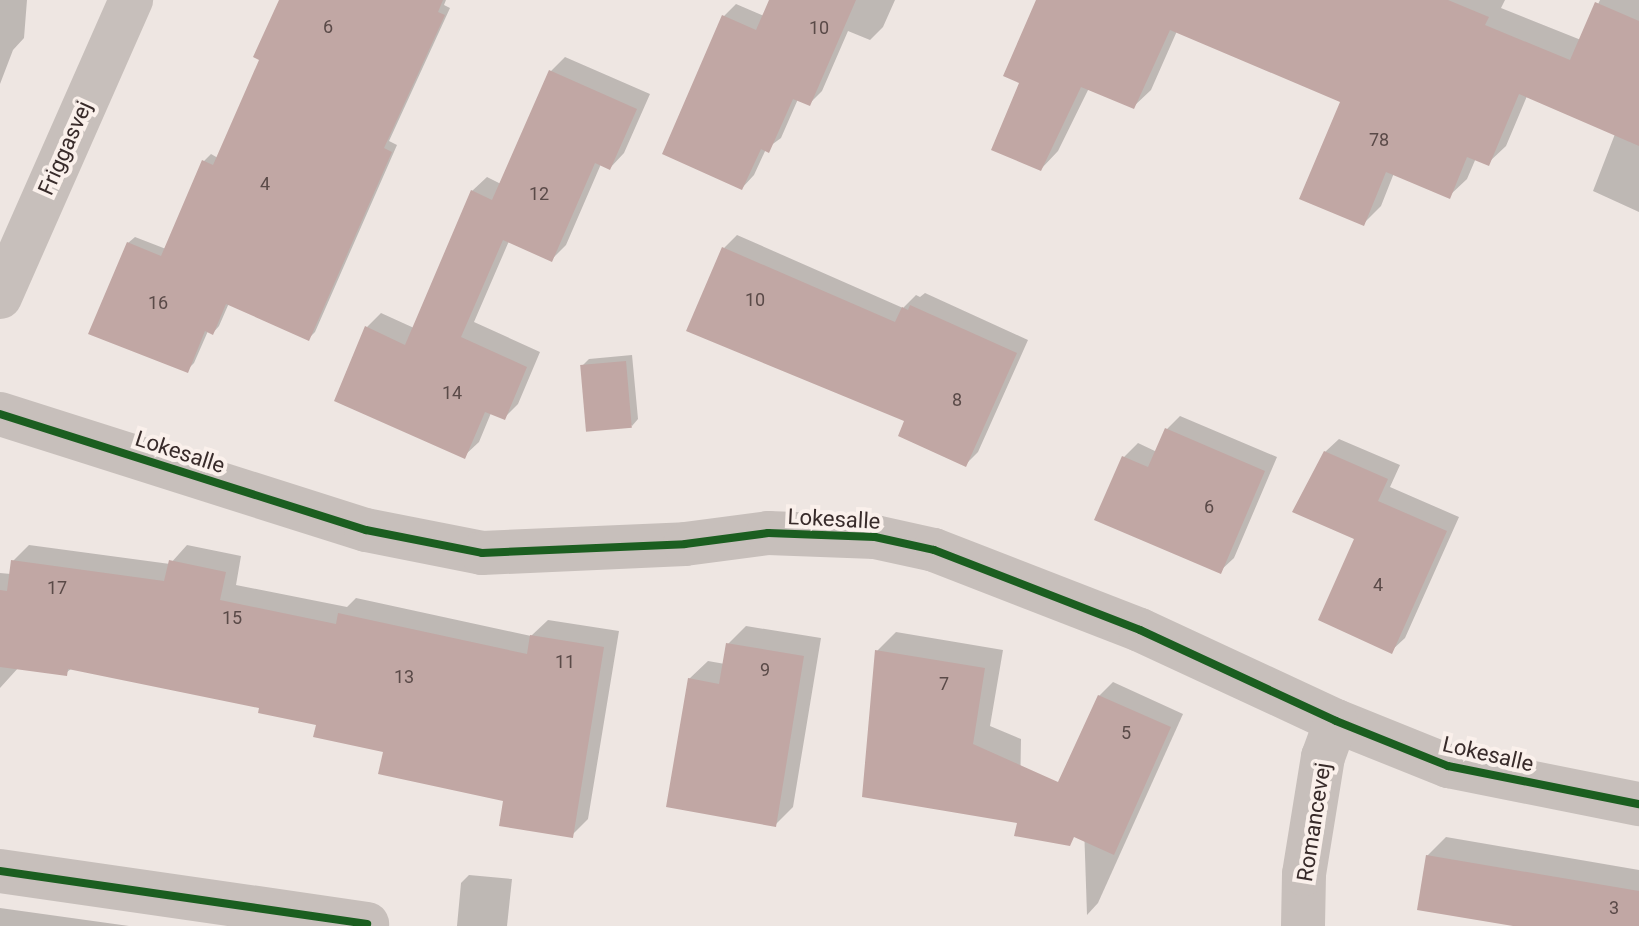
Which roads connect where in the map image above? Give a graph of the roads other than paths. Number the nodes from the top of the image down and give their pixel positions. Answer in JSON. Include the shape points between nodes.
{"nodes":[{"id":1,"x":131,"y":0,"type":"edge"},
{"id":2,"x":0,"y":297,"type":"edge"},
{"id":3,"x":0,"y":414,"type":"edge"},
{"id":4,"x":1336,"y":721,"type":"junction"},
{"id":5,"x":1639,"y":804,"type":"edge"},
{"id":6,"x":0,"y":871,"type":"edge"},
{"id":7,"x":367,"y":924,"type":"edge"},
{"id":8,"x":1303,"y":926,"type":"edge"}],
"edges":[{"from":1,"to":2,"type":"street","name":"Friggasvej"},
{"from":3,"to":4,"type":"street","name":"Lokesalle","via":[[366,530],[482,553],[685,544],[768,533],[875,537],[934,550],[1140,630]]},
{"from":4,"to":5,"type":"street","name":"Lokesalle","via":[[1448,766]]},
{"from":4,"to":8,"type":"street","name":"Romancevej","via":[[1323,757],[1304,874]]},
{"from":6,"to":7,"type":"street"}]}
